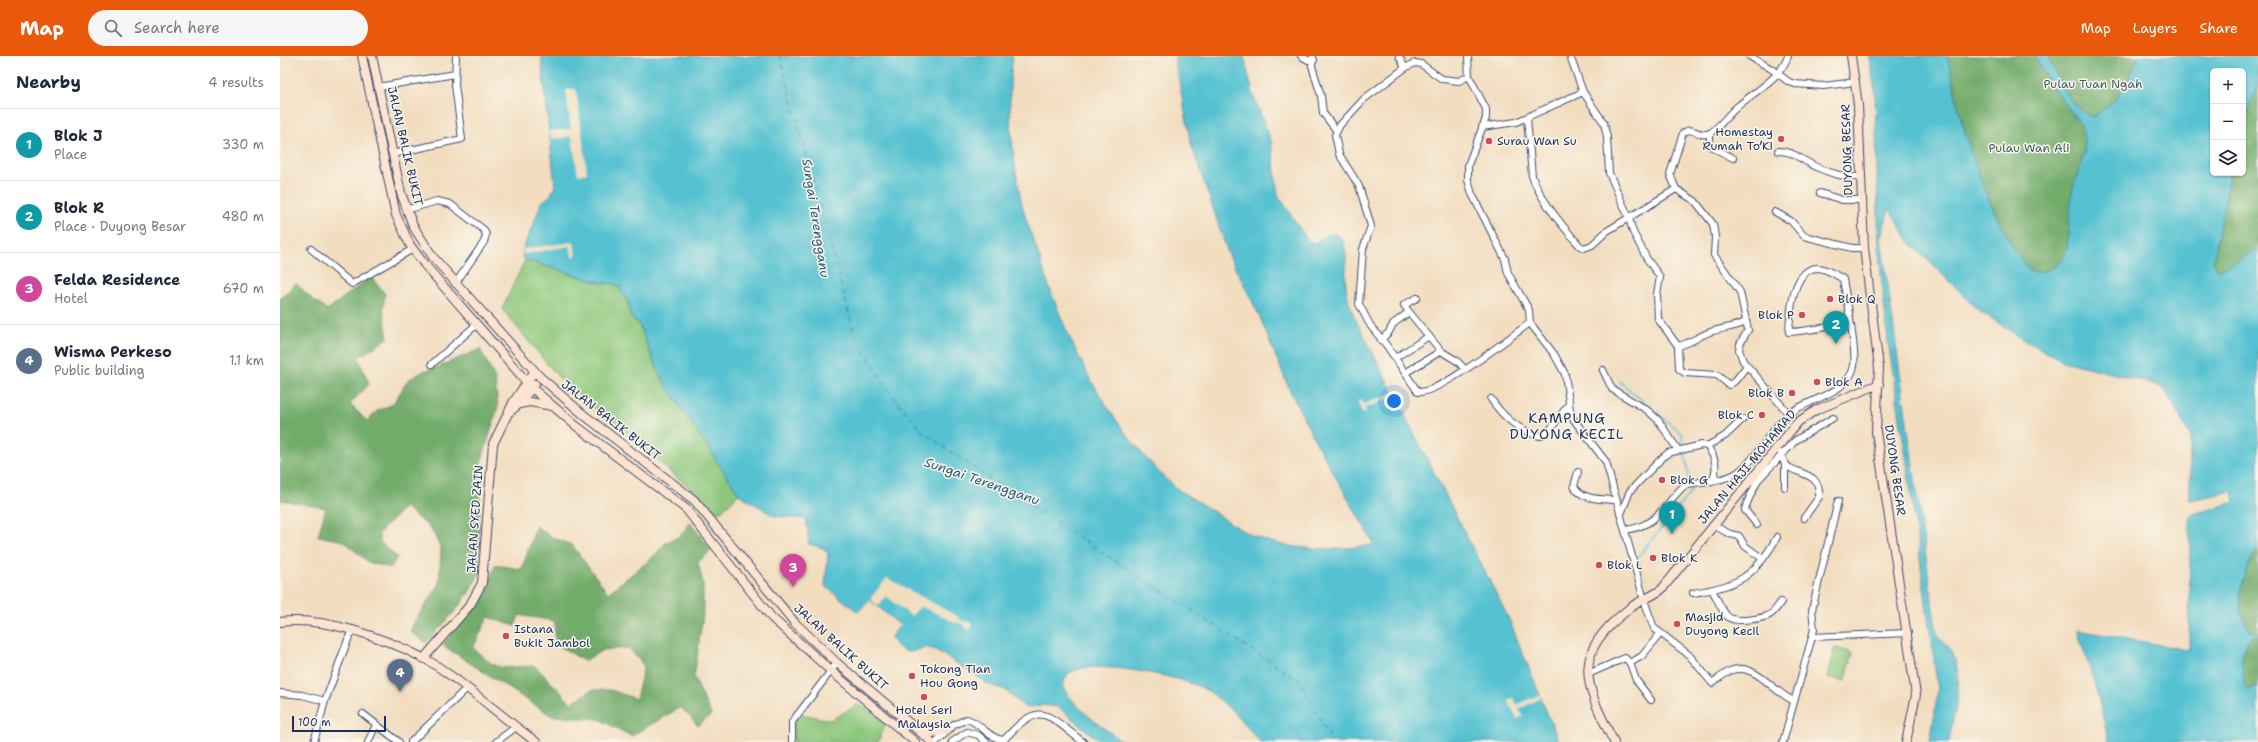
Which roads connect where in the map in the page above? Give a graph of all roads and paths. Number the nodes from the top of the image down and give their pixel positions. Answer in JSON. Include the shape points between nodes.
{"nodes":[{"id":1,"x":362,"y":56,"type":"edge"},
{"id":2,"x":372,"y":56,"type":"edge"},
{"id":3,"x":456,"y":56,"type":"edge"},
{"id":4,"x":1301,"y":56,"type":"edge"},
{"id":5,"x":1398,"y":56,"type":"edge"},
{"id":6,"x":1468,"y":56,"type":"edge"},
{"id":7,"x":1570,"y":56,"type":"edge"},
{"id":8,"x":1749,"y":56,"type":"edge"},
{"id":9,"x":1788,"y":56,"type":"edge"},
{"id":10,"x":1851,"y":56,"type":"edge"},
{"id":11,"x":1314,"y":58,"type":"edge"},
{"id":12,"x":1405,"y":68,"type":"junction"},
{"id":13,"x":1777,"y":73,"type":"junction"},
{"id":14,"x":455,"y":74,"type":"junction"},
{"id":15,"x":1469,"y":76,"type":"junction"},
{"id":16,"x":1856,"y":82,"type":"junction"},
{"id":17,"x":378,"y":87,"type":"junction"},
{"id":18,"x":1583,"y":92,"type":"junction"},
{"id":19,"x":1527,"y":118,"type":"junction"},
{"id":20,"x":1482,"y":127,"type":"junction"},
{"id":21,"x":1336,"y":130,"type":"junction"},
{"id":22,"x":1710,"y":134,"type":"junction"},
{"id":23,"x":1778,"y":151,"type":"dead end"},
{"id":24,"x":392,"y":154,"type":"junction"},
{"id":25,"x":1733,"y":158,"type":"dead end"},
{"id":26,"x":1861,"y":177,"type":"junction"},
{"id":27,"x":1676,"y":189,"type":"junction"},
{"id":28,"x":1820,"y":192,"type":"dead end"},
{"id":29,"x":1861,"y":200,"type":"junction"},
{"id":30,"x":406,"y":210,"type":"junction"},
{"id":31,"x":1775,"y":212,"type":"dead end"},
{"id":32,"x":1630,"y":218,"type":"junction"},
{"id":33,"x":1864,"y":248,"type":"junction"},
{"id":34,"x":311,"y":249,"type":"dead end"},
{"id":35,"x":413,"y":249,"type":"junction"},
{"id":36,"x":455,"y":284,"type":"junction"},
{"id":37,"x":1417,"y":298,"type":"dead end"},
{"id":38,"x":1409,"y":312,"type":"junction"},
{"id":39,"x":1746,"y":322,"type":"junction"},
{"id":40,"x":1530,"y":323,"type":"junction"},
{"id":41,"x":1850,"y":324,"type":"junction"},
{"id":42,"x":476,"y":325,"type":"junction"},
{"id":43,"x":1429,"y":336,"type":"junction"},
{"id":44,"x":1381,"y":340,"type":"junction"},
{"id":45,"x":1678,"y":346,"type":"junction"},
{"id":46,"x":1441,"y":351,"type":"junction"},
{"id":47,"x":1395,"y":358,"type":"junction"},
{"id":48,"x":432,"y":364,"type":"dead end"},
{"id":49,"x":1746,"y":367,"type":"junction"},
{"id":50,"x":1465,"y":369,"type":"junction"},
{"id":51,"x":1603,"y":370,"type":"dead end"},
{"id":52,"x":1405,"y":372,"type":"junction"},
{"id":53,"x":537,"y":375,"type":"junction"},
{"id":54,"x":1879,"y":384,"type":"junction"},
{"id":55,"x":529,"y":385,"type":"junction"},
{"id":56,"x":1828,"y":393,"type":"junction"},
{"id":57,"x":1491,"y":399,"type":"dead end"},
{"id":58,"x":1832,"y":403,"type":"junction"},
{"id":59,"x":519,"y":404,"type":"junction"},
{"id":60,"x":1568,"y":405,"type":"junction"},
{"id":61,"x":552,"y":406,"type":"junction"},
{"id":62,"x":509,"y":413,"type":"junction"},
{"id":63,"x":1789,"y":414,"type":"junction"},
{"id":64,"x":1833,"y":418,"type":"dead end"},
{"id":65,"x":1743,"y":419,"type":"dead end"},
{"id":66,"x":1707,"y":446,"type":"junction"},
{"id":67,"x":1778,"y":446,"type":"junction"},
{"id":68,"x":1679,"y":450,"type":"junction"},
{"id":69,"x":1781,"y":455,"type":"junction"},
{"id":70,"x":1785,"y":465,"type":"junction"},
{"id":71,"x":1578,"y":472,"type":"dead end"},
{"id":72,"x":1755,"y":479,"type":"junction"},
{"id":73,"x":1712,"y":482,"type":"junction"},
{"id":74,"x":1785,"y":487,"type":"dead end"},
{"id":75,"x":1617,"y":500,"type":"junction"},
{"id":76,"x":1838,"y":501,"type":"dead end"},
{"id":77,"x":1621,"y":514,"type":"junction"},
{"id":78,"x":1804,"y":518,"type":"dead end"},
{"id":79,"x":1713,"y":525,"type":"junction"},
{"id":80,"x":1757,"y":526,"type":"dead end"},
{"id":81,"x":1626,"y":530,"type":"junction"},
{"id":82,"x":1777,"y":537,"type":"dead end"},
{"id":83,"x":1763,"y":559,"type":"junction"},
{"id":84,"x":1712,"y":590,"type":"junction"},
{"id":85,"x":1693,"y":593,"type":"dead end"},
{"id":86,"x":1644,"y":600,"type":"junction"},
{"id":87,"x":1781,"y":602,"type":"dead end"},
{"id":88,"x":280,"y":622,"type":"edge"},
{"id":89,"x":352,"y":630,"type":"junction"},
{"id":90,"x":1908,"y":633,"type":"junction"},
{"id":91,"x":1660,"y":634,"type":"junction"},
{"id":92,"x":1812,"y":637,"type":"junction"},
{"id":93,"x":424,"y":658,"type":"junction"},
{"id":94,"x":1630,"y":662,"type":"junction"},
{"id":95,"x":837,"y":663,"type":"junction"},
{"id":96,"x":831,"y":671,"type":"junction"},
{"id":97,"x":1588,"y":674,"type":"junction"},
{"id":98,"x":467,"y":688,"type":"junction"},
{"id":99,"x":280,"y":693,"type":"edge"},
{"id":100,"x":1651,"y":700,"type":"dead end"},
{"id":101,"x":325,"y":701,"type":"junction"},
{"id":102,"x":1794,"y":701,"type":"junction"},
{"id":103,"x":363,"y":714,"type":"dead end"},
{"id":104,"x":376,"y":725,"type":"junction"},
{"id":105,"x":516,"y":726,"type":"junction"},
{"id":106,"x":916,"y":728,"type":"junction"},
{"id":107,"x":947,"y":731,"type":"junction"},
{"id":108,"x":913,"y":741,"type":"edge"},
{"id":109,"x":1002,"y":741,"type":"edge"},
{"id":110,"x":314,"y":742,"type":"edge"},
{"id":111,"x":368,"y":742,"type":"edge"},
{"id":112,"x":399,"y":742,"type":"edge"},
{"id":113,"x":411,"y":742,"type":"edge"},
{"id":114,"x":496,"y":742,"type":"edge"},
{"id":115,"x":536,"y":742,"type":"edge"},
{"id":116,"x":792,"y":742,"type":"edge"},
{"id":117,"x":932,"y":742,"type":"edge"},
{"id":118,"x":936,"y":742,"type":"edge"},
{"id":119,"x":952,"y":742,"type":"edge"},
{"id":120,"x":986,"y":742,"type":"edge"},
{"id":121,"x":1083,"y":742,"type":"edge"},
{"id":122,"x":1614,"y":742,"type":"edge"},
{"id":123,"x":1783,"y":742,"type":"edge"},
{"id":124,"x":1906,"y":742,"type":"edge"}],
"edges":[{"from":1,"to":35,"type":"main road","name":"JALAN BALIK BUKIT","via":[[396,215]]},
{"from":2,"to":17,"type":"main road","name":"JALAN BALIK BUKIT"},
{"from":3,"to":14,"type":"street"},
{"from":4,"to":11,"type":"street","via":[[1308,60]]},
{"from":5,"to":12,"type":"street"},
{"from":6,"to":15,"type":"street"},
{"from":7,"to":18,"type":"street"},
{"from":8,"to":13,"type":"street"},
{"from":9,"to":13,"type":"street"},
{"from":10,"to":16,"type":"main road","name":"DUYONG BESAR"},
{"from":11,"to":21,"type":"street","via":[[1312,66],[1323,113]]},
{"from":12,"to":15,"type":"street","via":[[1418,63],[1442,79],[1459,81]]},
{"from":12,"to":21,"type":"street","via":[[1364,100]]},
{"from":13,"to":16,"type":"street","via":[[1789,82],[1808,86]]},
{"from":13,"to":22,"type":"street"},
{"from":14,"to":17,"type":"street"},
{"from":14,"to":24,"type":"street","via":[[462,139]]},
{"from":15,"to":20,"type":"street","via":[[1486,109]]},
{"from":16,"to":26,"type":"main road","name":"DUYONG BESAR"},
{"from":17,"to":24,"type":"main road","name":"JALAN BALIK BUKIT"},
{"from":18,"to":19,"type":"street"},
{"from":18,"to":32,"type":"street","via":[[1604,123],[1609,173]]},
{"from":19,"to":20,"type":"street","via":[[1505,125]]},
{"from":19,"to":32,"type":"street","via":[[1532,176],[1540,194],[1580,246],[1584,248],[1592,245],[1607,231]]},
{"from":20,"to":40,"type":"street","via":[[1468,165],[1468,180],[1472,194],[1505,259],[1508,273],[1529,310]]},
{"from":21,"to":44,"type":"street","via":[[1335,141],[1339,154],[1359,186],[1371,226],[1363,249],[1359,304]]},
{"from":22,"to":25,"type":"street","via":[[1710,146]]},
{"from":22,"to":27,"type":"street","via":[[1689,130],[1681,136],[1670,174]]},
{"from":23,"to":26,"type":"street","via":[[1793,153],[1840,175]]},
{"from":24,"to":30,"type":"main road","name":"JALAN BALIK BUKIT"},
{"from":26,"to":29,"type":"main road","name":"DUYONG BESAR"},
{"from":27,"to":32,"type":"street"},
{"from":27,"to":39,"type":"street","via":[[1695,201],[1713,224],[1714,255],[1740,292]]},
{"from":28,"to":29,"type":"street","via":[[1842,200]]},
{"from":29,"to":33,"type":"main road","name":"DUYONG BESAR"},
{"from":30,"to":36,"type":"main road","name":"JALAN BALIK BUKIT","via":[[423,243]]},
{"from":30,"to":36,"type":"street","via":[[437,201],[450,204],[484,230],[484,242]]},
{"from":31,"to":33,"type":"street","via":[[1797,226],[1804,236],[1852,248]]},
{"from":32,"to":45,"type":"street","via":[[1636,238],[1660,277],[1657,294],[1658,320]]},
{"from":33,"to":54,"type":"main road","name":"DUYONG BESAR","via":[[1878,349]]},
{"from":34,"to":35,"type":"street","via":[[352,284]]},
{"from":35,"to":42,"type":"main road","name":"JALAN BALIK BUKIT"},
{"from":36,"to":53,"type":"main road","name":"JALAN BALIK BUKIT"},
{"from":37,"to":38,"type":"street","via":[[1404,305]]},
{"from":38,"to":43,"type":"street"},
{"from":38,"to":44,"type":"street","via":[[1393,324]]},
{"from":39,"to":45,"type":"street"},
{"from":39,"to":49,"type":"street","via":[[1748,330],[1739,350]]},
{"from":40,"to":50,"type":"street","via":[[1476,364]]},
{"from":40,"to":60,"type":"street","via":[[1562,367],[1567,382]]},
{"from":41,"to":41,"type":"street","via":[[1814,331],[1789,332],[1792,297],[1798,284],[1811,269],[1823,269],[1843,279]]},
{"from":41,"to":56,"type":"street","via":[[1854,366],[1847,380]]},
{"from":42,"to":48,"type":"street"},
{"from":42,"to":55,"type":"main road","name":"JALAN BALIK BUKIT"},
{"from":43,"to":46,"type":"street"},
{"from":43,"to":47,"type":"street"},
{"from":44,"to":47,"type":"street"},
{"from":45,"to":49,"type":"street","via":[[1678,366],[1685,373],[1713,374],[1729,385]]},
{"from":46,"to":50,"type":"street"},
{"from":46,"to":52,"type":"street"},
{"from":47,"to":52,"type":"street"},
{"from":49,"to":63,"type":"street"},
{"from":50,"to":52,"type":"street","via":[[1422,392],[1416,390]]},
{"from":51,"to":68,"type":"street","via":[[1612,389],[1647,410],[1658,420]]},
{"from":53,"to":55,"type":"main road"},
{"from":53,"to":95,"type":"main road","name":"JALAN BALIK BUKIT","via":[[584,415],[694,500],[782,610]]},
{"from":54,"to":58,"type":"main road","name":"JALAN HAJI MOHAMAD"},
{"from":54,"to":90,"type":"main road","name":"DUYONG BESAR","via":[[1876,432]]},
{"from":55,"to":59,"type":"main road"},
{"from":55,"to":61,"type":"main road","name":"JALAN BALIK BUKIT"},
{"from":55,"to":62,"type":"main road","name":"JALAN SYED ZAIN","via":[[514,401]]},
{"from":56,"to":58,"type":"street"},
{"from":56,"to":63,"type":"street"},
{"from":57,"to":60,"type":"street","via":[[1512,423],[1540,436],[1550,430]]},
{"from":58,"to":67,"type":"main road","name":"JALAN HAJI MOHAMAD","via":[[1806,416]]},
{"from":59,"to":61,"type":"main road","via":[[530,402]]},
{"from":59,"to":62,"type":"main road"},
{"from":60,"to":75,"type":"street","via":[[1571,416],[1604,457]]},
{"from":61,"to":96,"type":"main road","name":"JALAN BALIK BUKIT","via":[[686,509],[772,618]]},
{"from":62,"to":93,"type":"main road","name":"JALAN SYED ZAIN","via":[[493,444],[482,583],[470,605]]},
{"from":63,"to":73,"type":"street","via":[[1741,469]]},
{"from":64,"to":69,"type":"street","via":[[1796,440]]},
{"from":65,"to":66,"type":"street","via":[[1725,436]]},
{"from":66,"to":68,"type":"street"},
{"from":66,"to":73,"type":"street","via":[[1716,465]]},
{"from":67,"to":69,"type":"street"},
{"from":67,"to":72,"type":"main road","name":"JALAN HAJI MOHAMAD"},
{"from":68,"to":77,"type":"street","via":[[1668,453],[1635,484]]},
{"from":69,"to":70,"type":"street"},
{"from":69,"to":72,"type":"street"},
{"from":70,"to":74,"type":"street"},
{"from":70,"to":78,"type":"street","via":[[1811,476],[1818,484],[1819,497]]},
{"from":71,"to":75,"type":"street","via":[[1574,486],[1581,493],[1595,499]]},
{"from":72,"to":79,"type":"main road","name":"JALAN HAJI MOHAMAD"},
{"from":72,"to":80,"type":"street","via":[[1755,489],[1746,502],[1745,510]]},
{"from":73,"to":81,"type":"street","via":[[1690,484],[1653,520]]},
{"from":75,"to":77,"type":"street"},
{"from":76,"to":92,"type":"street","via":[[1812,610]]},
{"from":77,"to":81,"type":"street"},
{"from":79,"to":83,"type":"street","via":[[1739,536],[1745,546]]},
{"from":79,"to":86,"type":"main road","name":"JALAN HAJI MOHAMAD","via":[[1662,589]]},
{"from":81,"to":86,"type":"street"},
{"from":82,"to":83,"type":"street"},
{"from":83,"to":84,"type":"street","via":[[1753,572],[1742,580]]},
{"from":84,"to":85,"type":"street"},
{"from":84,"to":87,"type":"street","via":[[1726,614],[1732,619],[1765,617],[1775,611]]},
{"from":86,"to":91,"type":"street","via":[[1654,628]]},
{"from":86,"to":97,"type":"main road","name":"JALAN HAJI MOHAMAD","via":[[1631,607],[1598,638],[1590,654]]},
{"from":88,"to":89,"type":"main road","via":[[317,622]]},
{"from":89,"to":93,"type":"main road"},
{"from":89,"to":101,"type":"street"},
{"from":90,"to":92,"type":"street"},
{"from":90,"to":124,"type":"main road","name":"DUYONG BESAR","via":[[1916,695]]},
{"from":91,"to":94,"type":"street","via":[[1642,656]]},
{"from":91,"to":102,"type":"street","via":[[1689,656],[1712,683],[1732,670],[1746,669],[1754,671],[1778,692]]},
{"from":92,"to":102,"type":"street"},
{"from":93,"to":98,"type":"main road"},
{"from":94,"to":97,"type":"street","via":[[1622,658]]},
{"from":94,"to":100,"type":"street","via":[[1636,680]]},
{"from":95,"to":96,"type":"street"},
{"from":95,"to":106,"type":"main road","name":"JALAN BALIK BUKIT"},
{"from":96,"to":108,"type":"main road","name":"JALAN BALIK BUKIT"},
{"from":96,"to":116,"type":"street","via":[[792,722]]},
{"from":97,"to":122,"type":"main road","via":[[1595,700]]},
{"from":98,"to":105,"type":"main road"},
{"from":98,"to":113,"type":"street"},
{"from":99,"to":101,"type":"street"},
{"from":101,"to":110,"type":"street"},
{"from":102,"to":123,"type":"street"},
{"from":103,"to":104,"type":"street"},
{"from":104,"to":111,"type":"street"},
{"from":104,"to":112,"type":"street"},
{"from":105,"to":114,"type":"street"},
{"from":105,"to":115,"type":"main road"},
{"from":106,"to":107,"type":"main road","via":[[932,733]]},
{"from":106,"to":117,"type":"main road","name":"JALAN BALIK BUKIT"},
{"from":107,"to":109,"type":"street","via":[[967,719]]},
{"from":107,"to":118,"type":"street"},
{"from":109,"to":121,"type":"street","via":[[1015,728],[1038,714],[1048,715]]},
{"from":119,"to":120,"type":"street","via":[[967,732],[978,735]]}]}
